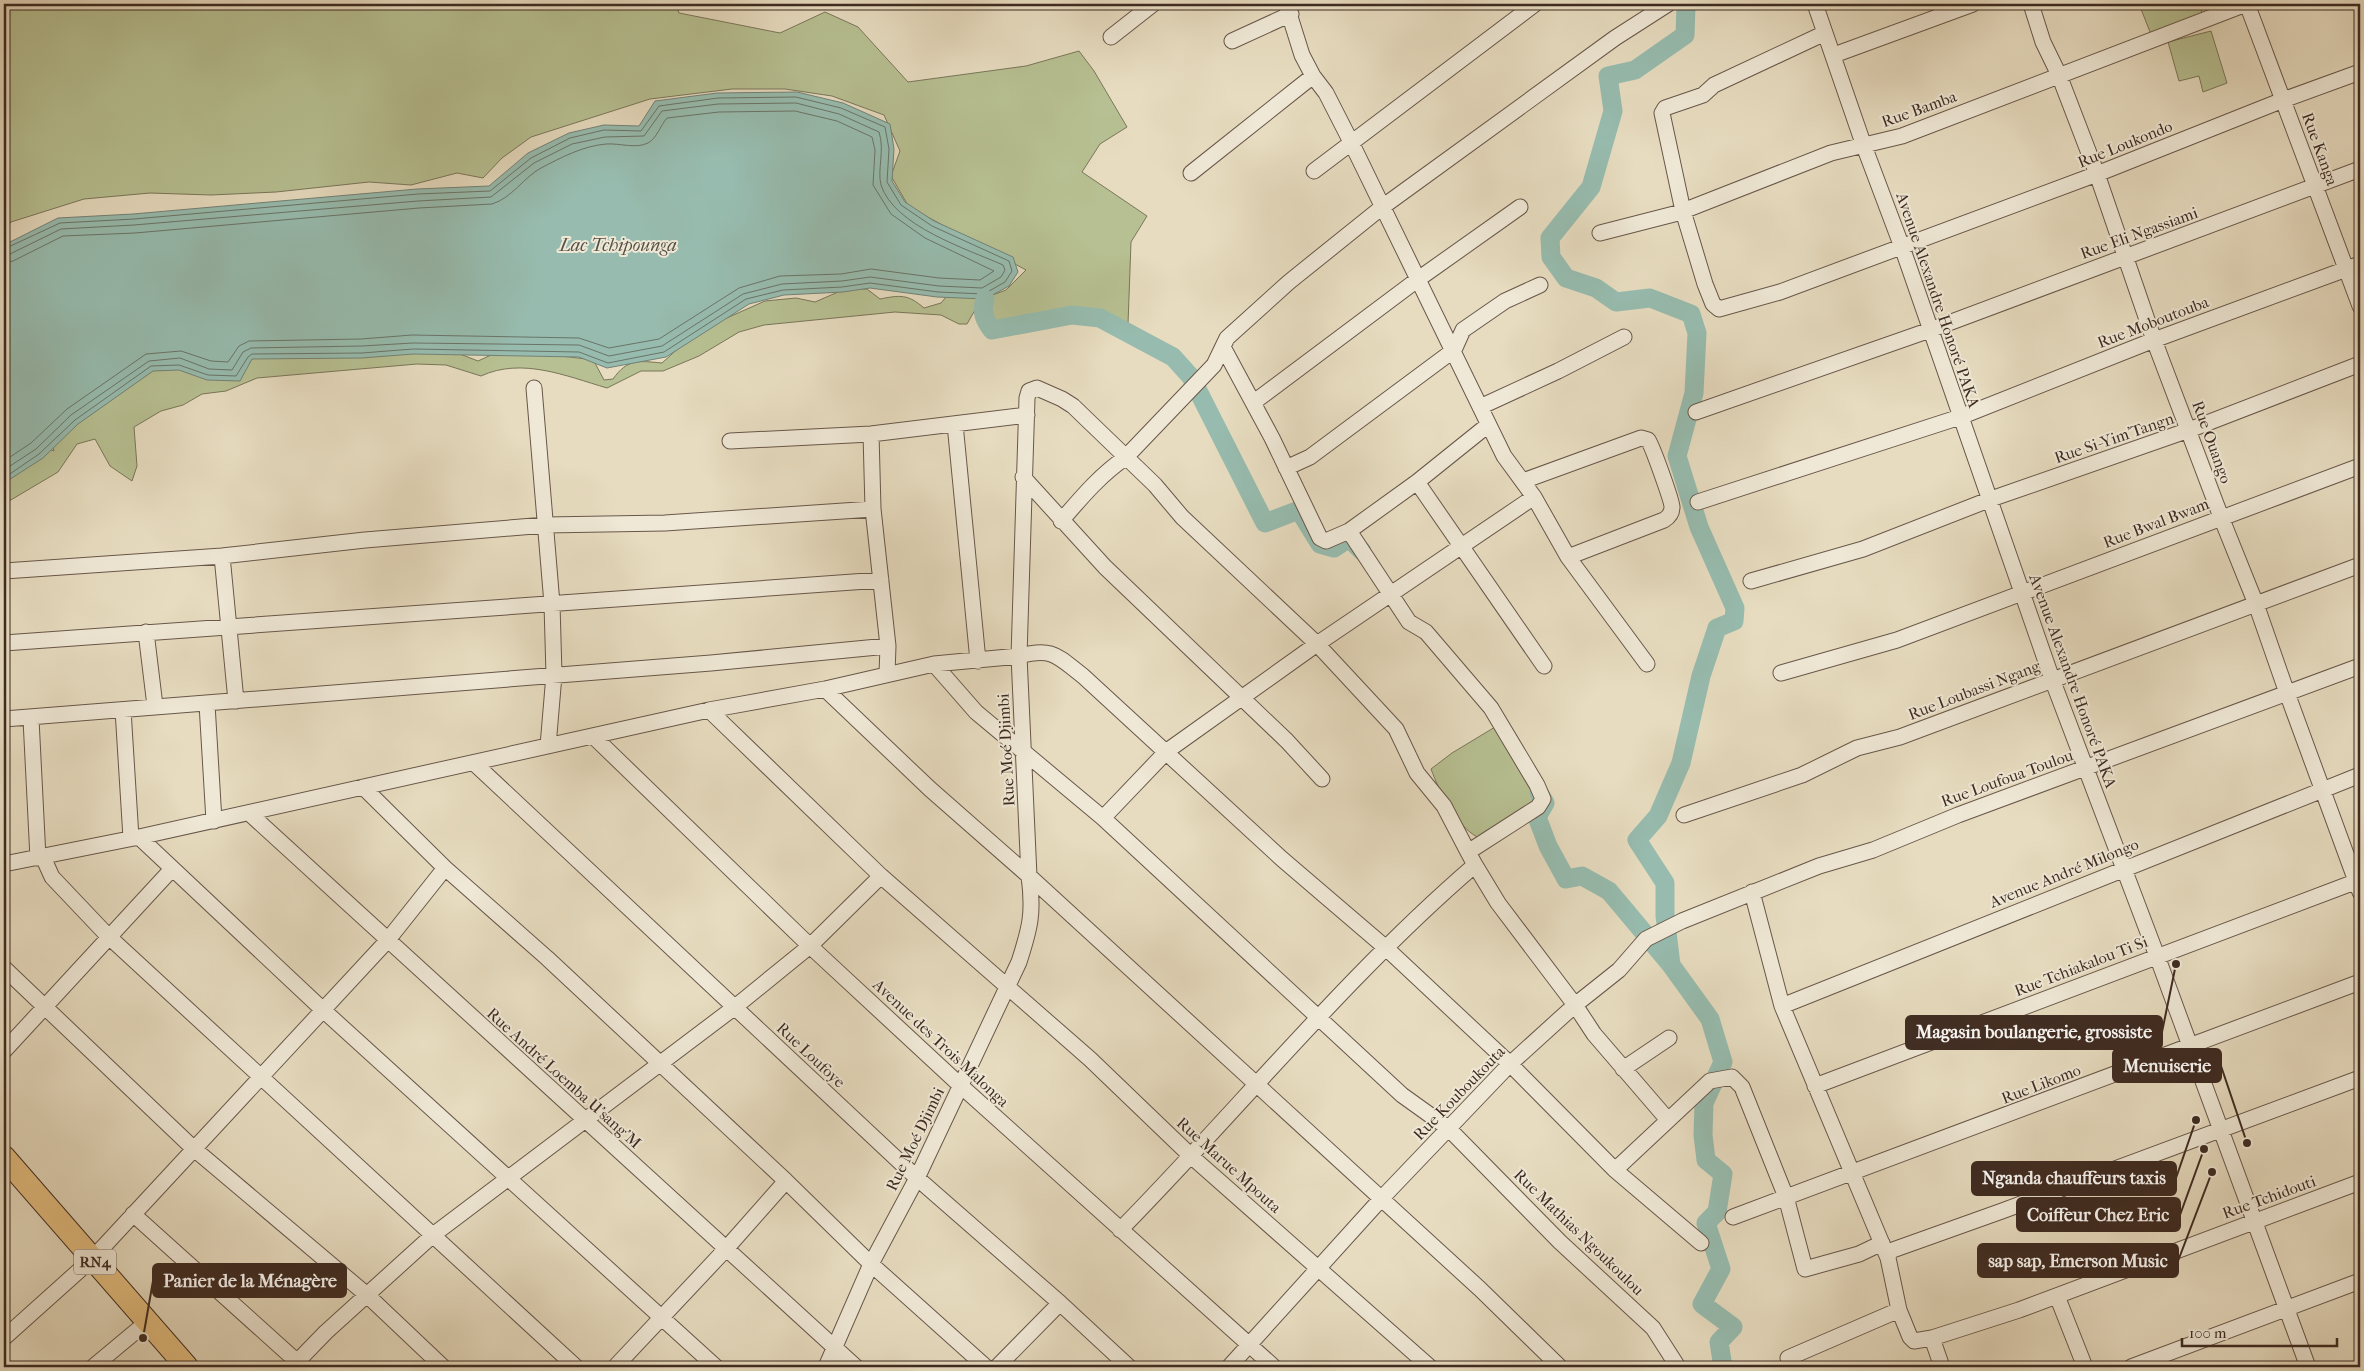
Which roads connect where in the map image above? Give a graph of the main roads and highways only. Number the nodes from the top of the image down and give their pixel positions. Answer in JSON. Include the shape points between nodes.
{"nodes":[{"id":1,"x":4,"y":1157,"type":"edge"},
{"id":2,"x":187,"y":1367,"type":"edge"}],
"edges":[{"from":1,"to":2,"type":"highway","number":"RN4"}]}
